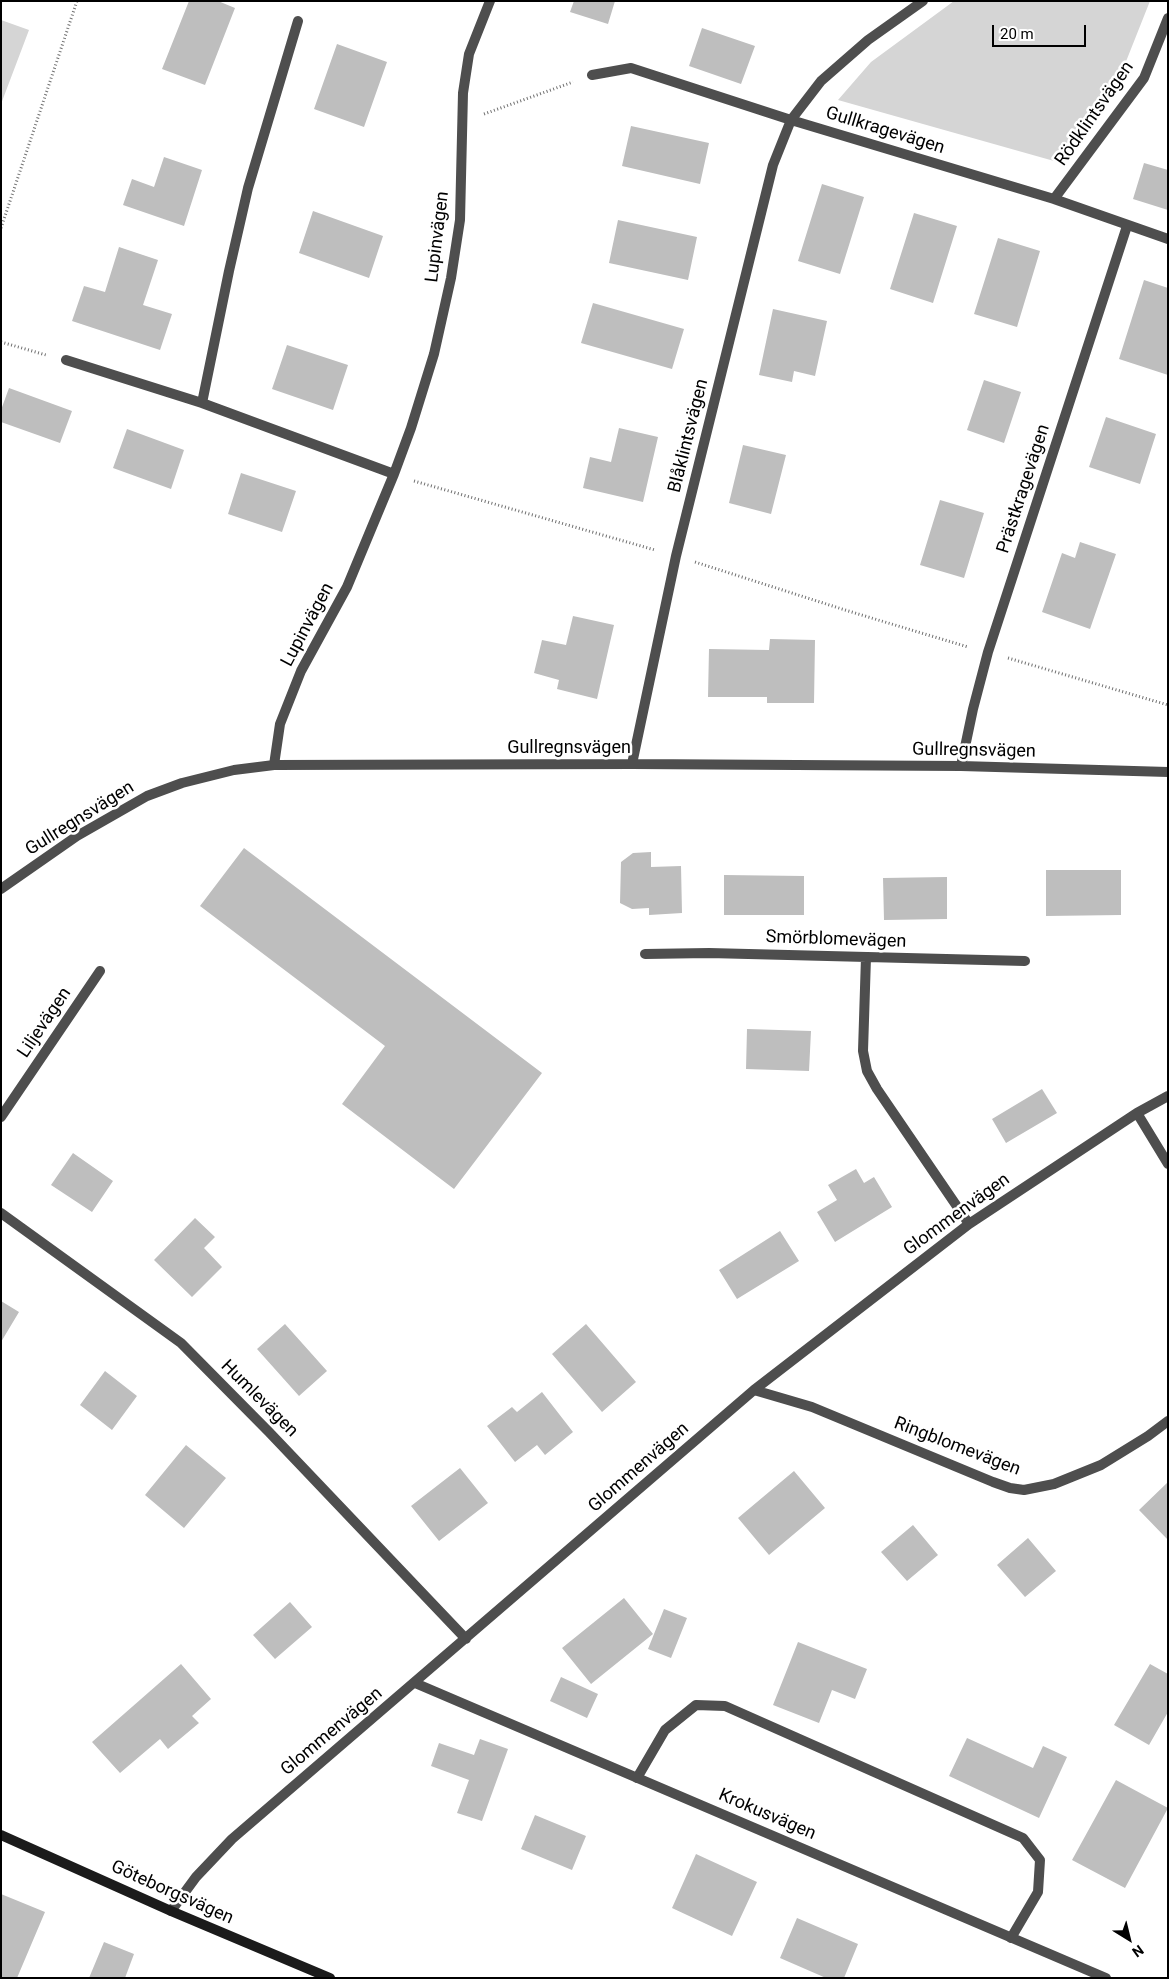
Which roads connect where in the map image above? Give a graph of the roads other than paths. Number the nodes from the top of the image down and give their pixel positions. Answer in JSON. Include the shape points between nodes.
{"nodes":[{"id":1,"x":490,"y":1,"type":"edge"},
{"id":2,"x":923,"y":1,"type":"edge"},
{"id":3,"x":1168,"y":18,"type":"edge"},
{"id":4,"x":298,"y":21,"type":"dead end"},
{"id":5,"x":592,"y":75,"type":"road end"},
{"id":6,"x":791,"y":120,"type":"junction"},
{"id":7,"x":1054,"y":199,"type":"junction"},
{"id":8,"x":1127,"y":226,"type":"junction"},
{"id":9,"x":1168,"y":239,"type":"edge"},
{"id":10,"x":66,"y":360,"type":"road end"},
{"id":11,"x":202,"y":403,"type":"junction"},
{"id":12,"x":394,"y":474,"type":"junction"},
{"id":13,"x":632,"y":764,"type":"junction"},
{"id":14,"x":274,"y":765,"type":"junction"},
{"id":15,"x":961,"y":766,"type":"junction"},
{"id":16,"x":1168,"y":772,"type":"edge"},
{"id":17,"x":1,"y":889,"type":"edge"},
{"id":18,"x":645,"y":954,"type":"dead end"},
{"id":19,"x":866,"y":958,"type":"junction"},
{"id":20,"x":1026,"y":961,"type":"dead end"},
{"id":21,"x":100,"y":971,"type":"dead end"},
{"id":22,"x":1168,"y":1096,"type":"edge"},
{"id":23,"x":1137,"y":1113,"type":"junction"},
{"id":24,"x":1,"y":1117,"type":"edge"},
{"id":25,"x":1168,"y":1164,"type":"edge"},
{"id":26,"x":1,"y":1213,"type":"edge"},
{"id":27,"x":969,"y":1224,"type":"junction"},
{"id":28,"x":754,"y":1390,"type":"junction"},
{"id":29,"x":1168,"y":1420,"type":"edge"},
{"id":30,"x":466,"y":1639,"type":"junction"},
{"id":31,"x":415,"y":1683,"type":"junction"},
{"id":32,"x":637,"y":1778,"type":"junction"},
{"id":33,"x":1,"y":1834,"type":"edge"},
{"id":34,"x":170,"y":1911,"type":"junction"},
{"id":35,"x":1012,"y":1938,"type":"junction"},
{"id":36,"x":330,"y":1978,"type":"edge"},
{"id":37,"x":1106,"y":1978,"type":"edge"}],
"edges":[{"from":1,"to":12,"type":"street","name":"Lupinvägen","via":[[469,54],[463,93],[460,220],[452,278],[434,354]]},
{"from":2,"to":6,"type":"street","via":[[868,40],[821,81]]},
{"from":3,"to":7,"type":"street","name":"Rödklintsvägen","via":[[1144,78]]},
{"from":4,"to":11,"type":"street","via":[[248,188]]},
{"from":5,"to":6,"type":"street","name":"Gullkragevägen","via":[[631,68]]},
{"from":6,"to":7,"type":"street","name":"Gullkragevägen"},
{"from":6,"to":13,"type":"street","name":"Blåklintsvägen","via":[[773,165],[676,556]]},
{"from":7,"to":8,"type":"street","name":"Gullkragevägen"},
{"from":8,"to":9,"type":"street","name":"Gullkragevägen"},
{"from":8,"to":15,"type":"street","name":"Prästkragevägen","via":[[988,652]]},
{"from":10,"to":11,"type":"street"},
{"from":11,"to":12,"type":"street"},
{"from":12,"to":14,"type":"street","name":"Lupinvägen","via":[[347,588],[301,671],[280,724]]},
{"from":13,"to":14,"type":"street","name":"Gullregnsvägen"},
{"from":13,"to":15,"type":"street","name":"Gullregnsvägen"},
{"from":14,"to":17,"type":"street","name":"Gullregnsvägen","via":[[234,770],[147,796],[77,836]]},
{"from":15,"to":16,"type":"street","name":"Gullregnsvägen"},
{"from":18,"to":19,"type":"street","name":"Smörblomevägen"},
{"from":19,"to":20,"type":"street","name":"Smörblomevägen"},
{"from":19,"to":27,"type":"street","via":[[863,1051],[867,1071]]},
{"from":21,"to":24,"type":"street","name":"Liljevägen"},
{"from":22,"to":23,"type":"street","name":"Glommenvägen"},
{"from":23,"to":25,"type":"street"},
{"from":23,"to":27,"type":"street","name":"Glommenvägen"},
{"from":26,"to":30,"type":"street","name":"Humlevägen","via":[[181,1343]]},
{"from":27,"to":28,"type":"street","name":"Glommenvägen"},
{"from":28,"to":29,"type":"street","name":"Ringblomevägen","via":[[812,1407],[993,1482],[1024,1490],[1054,1484],[1101,1464]]},
{"from":28,"to":30,"type":"street","name":"Glommenvägen"},
{"from":30,"to":31,"type":"street","name":"Glommenvägen"},
{"from":31,"to":32,"type":"street","name":"Krokusvägen"},
{"from":31,"to":34,"type":"street","name":"Glommenvägen","via":[[232,1839]]},
{"from":32,"to":35,"type":"street","name":"Krokusvägen"},
{"from":32,"to":35,"type":"street","via":[[665,1730],[696,1705],[725,1706],[1023,1838],[1040,1860],[1038,1892]]},
{"from":33,"to":34,"type":"street","name":"Göteborgsvägen"},
{"from":34,"to":36,"type":"street","name":"Göteborgsvägen"},
{"from":35,"to":37,"type":"street","name":"Krokusvägen"}]}
